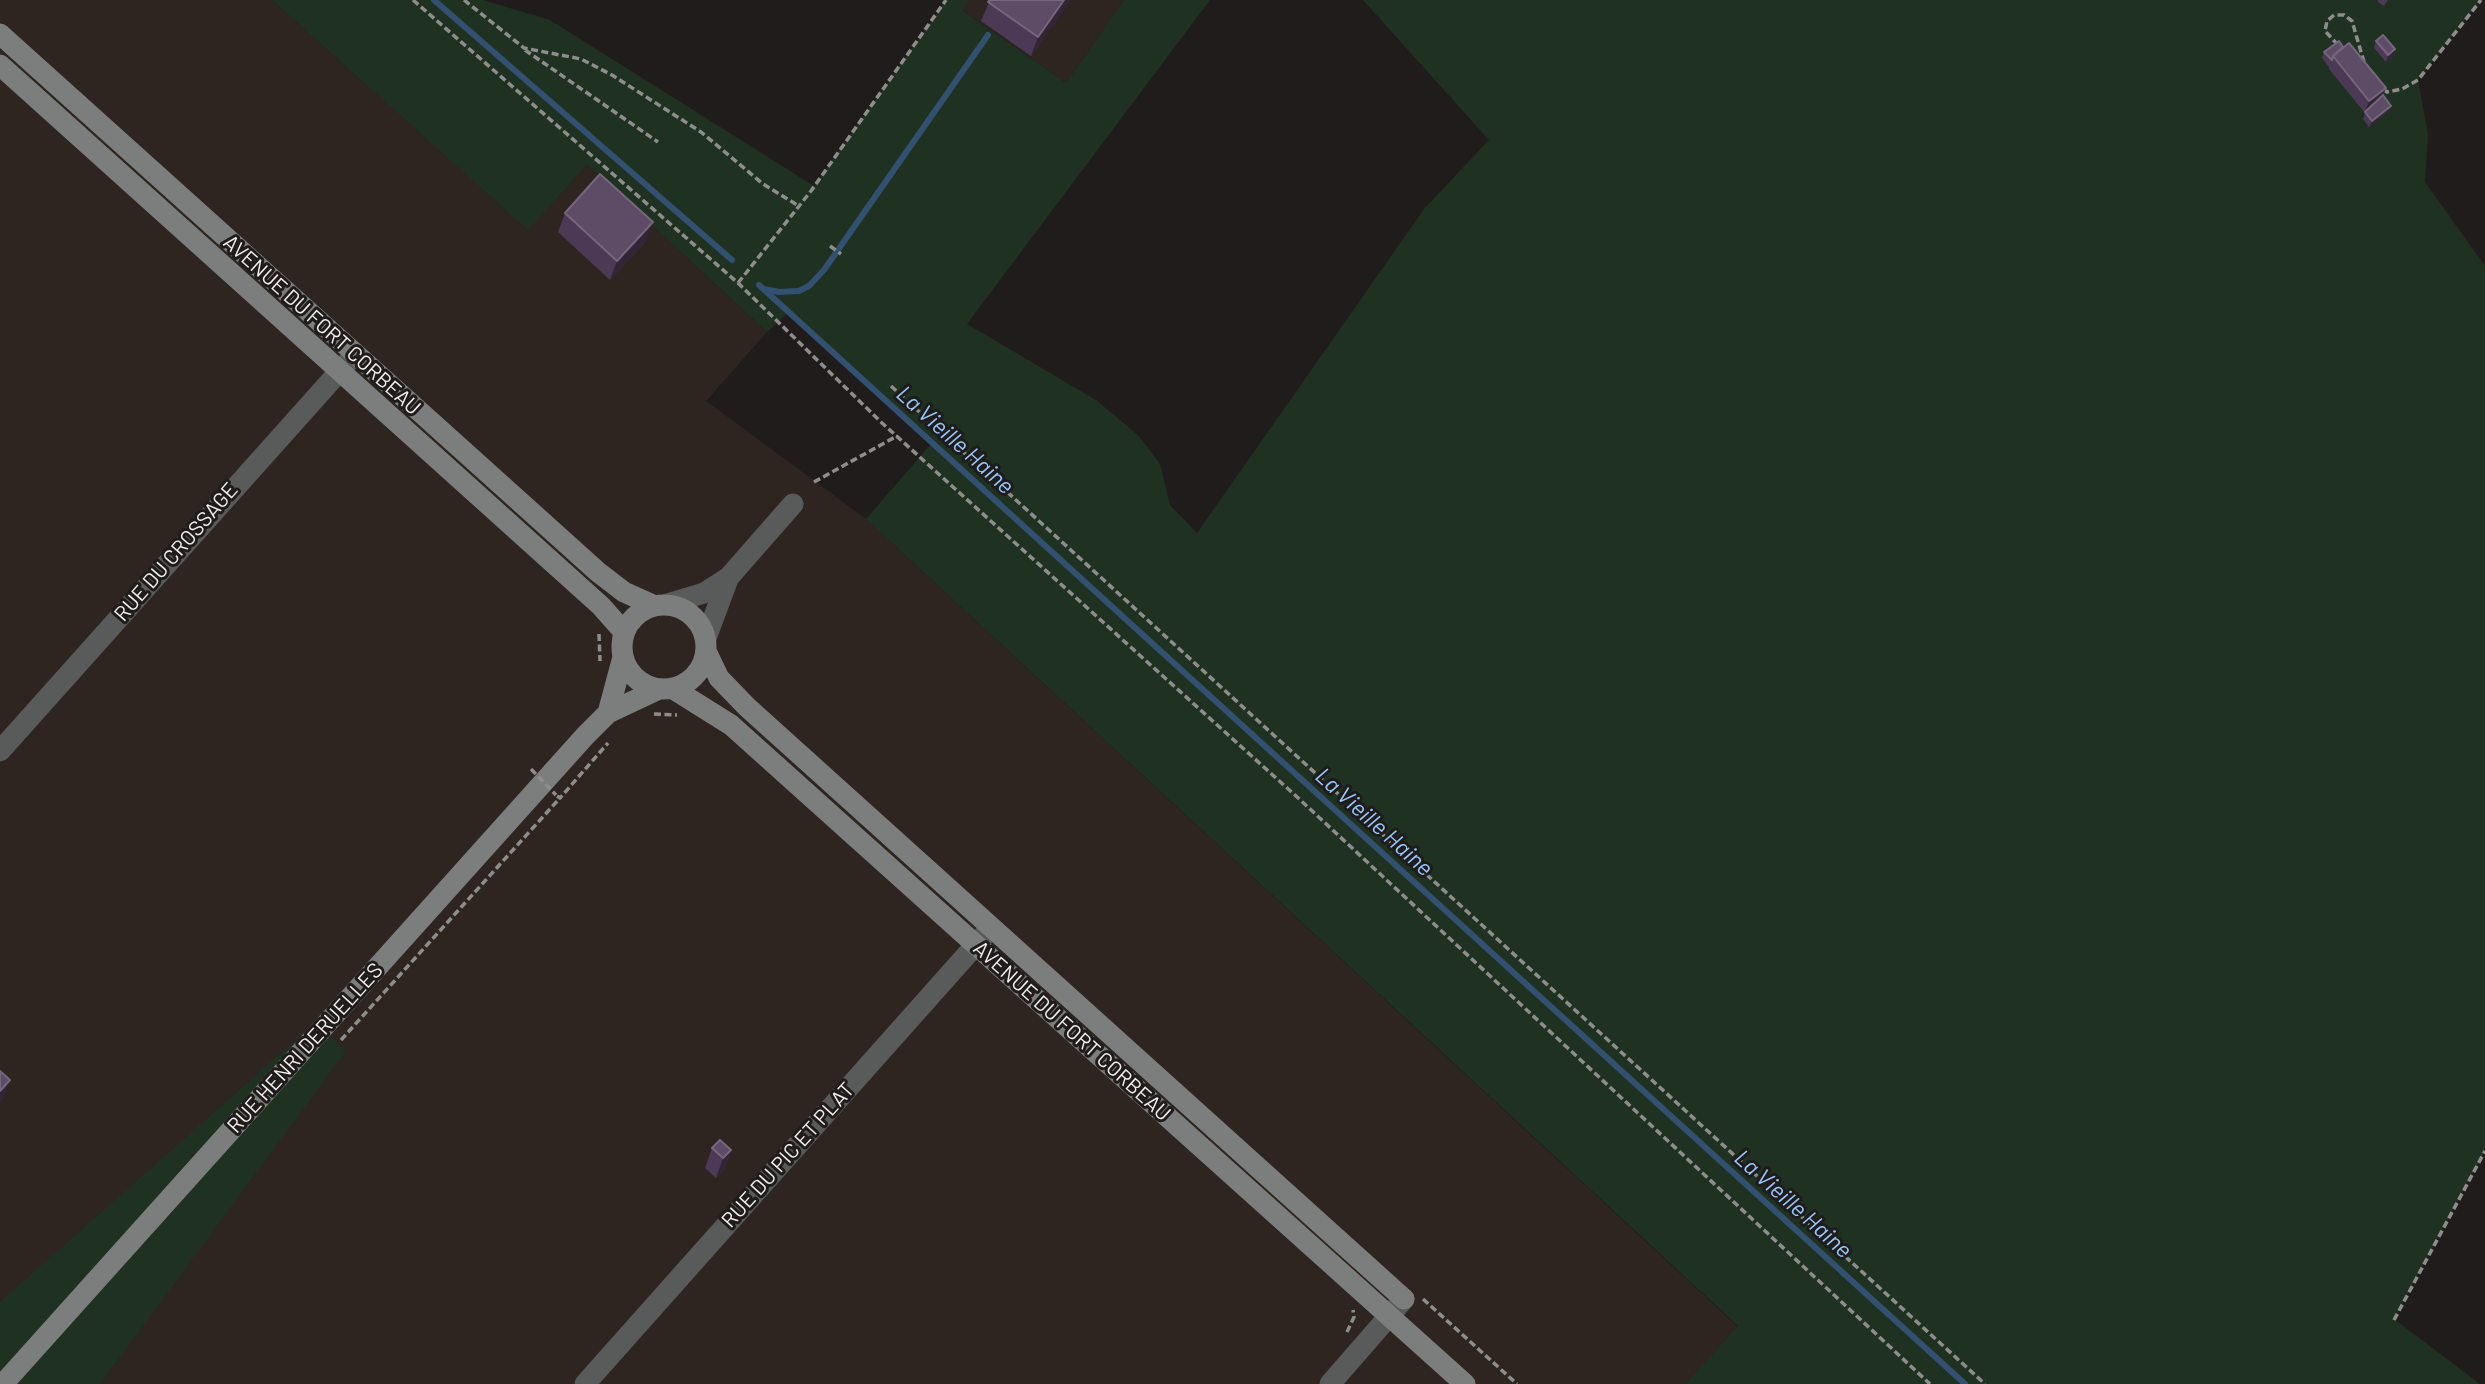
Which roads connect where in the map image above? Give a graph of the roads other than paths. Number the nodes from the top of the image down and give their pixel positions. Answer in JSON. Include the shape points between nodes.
{"nodes":[{"id":1,"x":0,"y":34,"type":"edge"},
{"id":2,"x":0,"y":65,"type":"edge"},
{"id":3,"x":354,"y":355,"type":"junction"},
{"id":4,"x":338,"y":372,"type":"junction"},
{"id":5,"x":793,"y":504,"type":"dead end"},
{"id":6,"x":729,"y":577,"type":"junction"},
{"id":7,"x":660,"y":604,"type":"junction"},
{"id":8,"x":624,"y":632,"type":"junction"},
{"id":9,"x":706,"y":645,"type":"junction"},
{"id":10,"x":623,"y":657,"type":"junction"},
{"id":11,"x":666,"y":689,"type":"junction"},
{"id":12,"x":608,"y":713,"type":"junction"},
{"id":13,"x":0,"y":751,"type":"edge"},
{"id":14,"x":991,"y":926,"type":"junction"},
{"id":15,"x":976,"y":946,"type":"junction"},
{"id":16,"x":1389,"y":1316,"type":"junction"},
{"id":17,"x":4,"y":1384,"type":"edge"},
{"id":18,"x":585,"y":1384,"type":"edge"},
{"id":19,"x":1329,"y":1384,"type":"edge"},
{"id":20,"x":1465,"y":1384,"type":"edge"}],
"edges":[{"from":1,"to":3,"type":"street","name":"AVENUE DU FORT CORBEAU"},
{"from":2,"to":4,"type":"street","name":"AVENUE DU FORT CORBEAU"},
{"from":3,"to":4,"type":"street","name":"RUE DU CROSSAGE"},
{"from":3,"to":7,"type":"street","name":"AVENUE DU FORT CORBEAU","via":[[598,572],[624,592]]},
{"from":4,"to":8,"type":"street","name":"AVENUE DU FORT CORBEAU","via":[[601,606]]},
{"from":4,"to":13,"type":"street","name":"RUE DU CROSSAGE"},
{"from":5,"to":6,"type":"street"},
{"from":6,"to":7,"type":"street","via":[[704,593]]},
{"from":6,"to":9,"type":"street"},
{"from":7,"to":8,"type":"street","via":[[640,611]]},
{"from":7,"to":9,"type":"street","via":[[692,614]]},
{"from":8,"to":10,"type":"street"},
{"from":9,"to":11,"type":"street","via":[[695,676]]},
{"from":9,"to":14,"type":"street","name":"AVENUE DU FORT CORBEAU","via":[[719,678],[747,707]]},
{"from":10,"to":11,"type":"street","via":[[637,679]]},
{"from":10,"to":12,"type":"street","name":"RUE HENRI DERUELLES"},
{"from":11,"to":12,"type":"street","name":"RUE HENRI DERUELLES"},
{"from":11,"to":15,"type":"street","name":"AVENUE DU FORT CORBEAU","via":[[731,725]]},
{"from":12,"to":17,"type":"street","name":"RUE HENRI DERUELLES"},
{"from":14,"to":15,"type":"street","name":"RUE DU PIC ET PLAT"},
{"from":14,"to":16,"type":"street","name":"AVENUE DU FORT CORBEAU","via":[[1404,1298]]},
{"from":15,"to":16,"type":"street","name":"AVENUE DU FORT CORBEAU"},
{"from":15,"to":18,"type":"street","name":"RUE DU PIC ET PLAT"},
{"from":16,"to":19,"type":"street"},
{"from":16,"to":20,"type":"street","name":"AVENUE DU FORT CORBEAU"}]}
